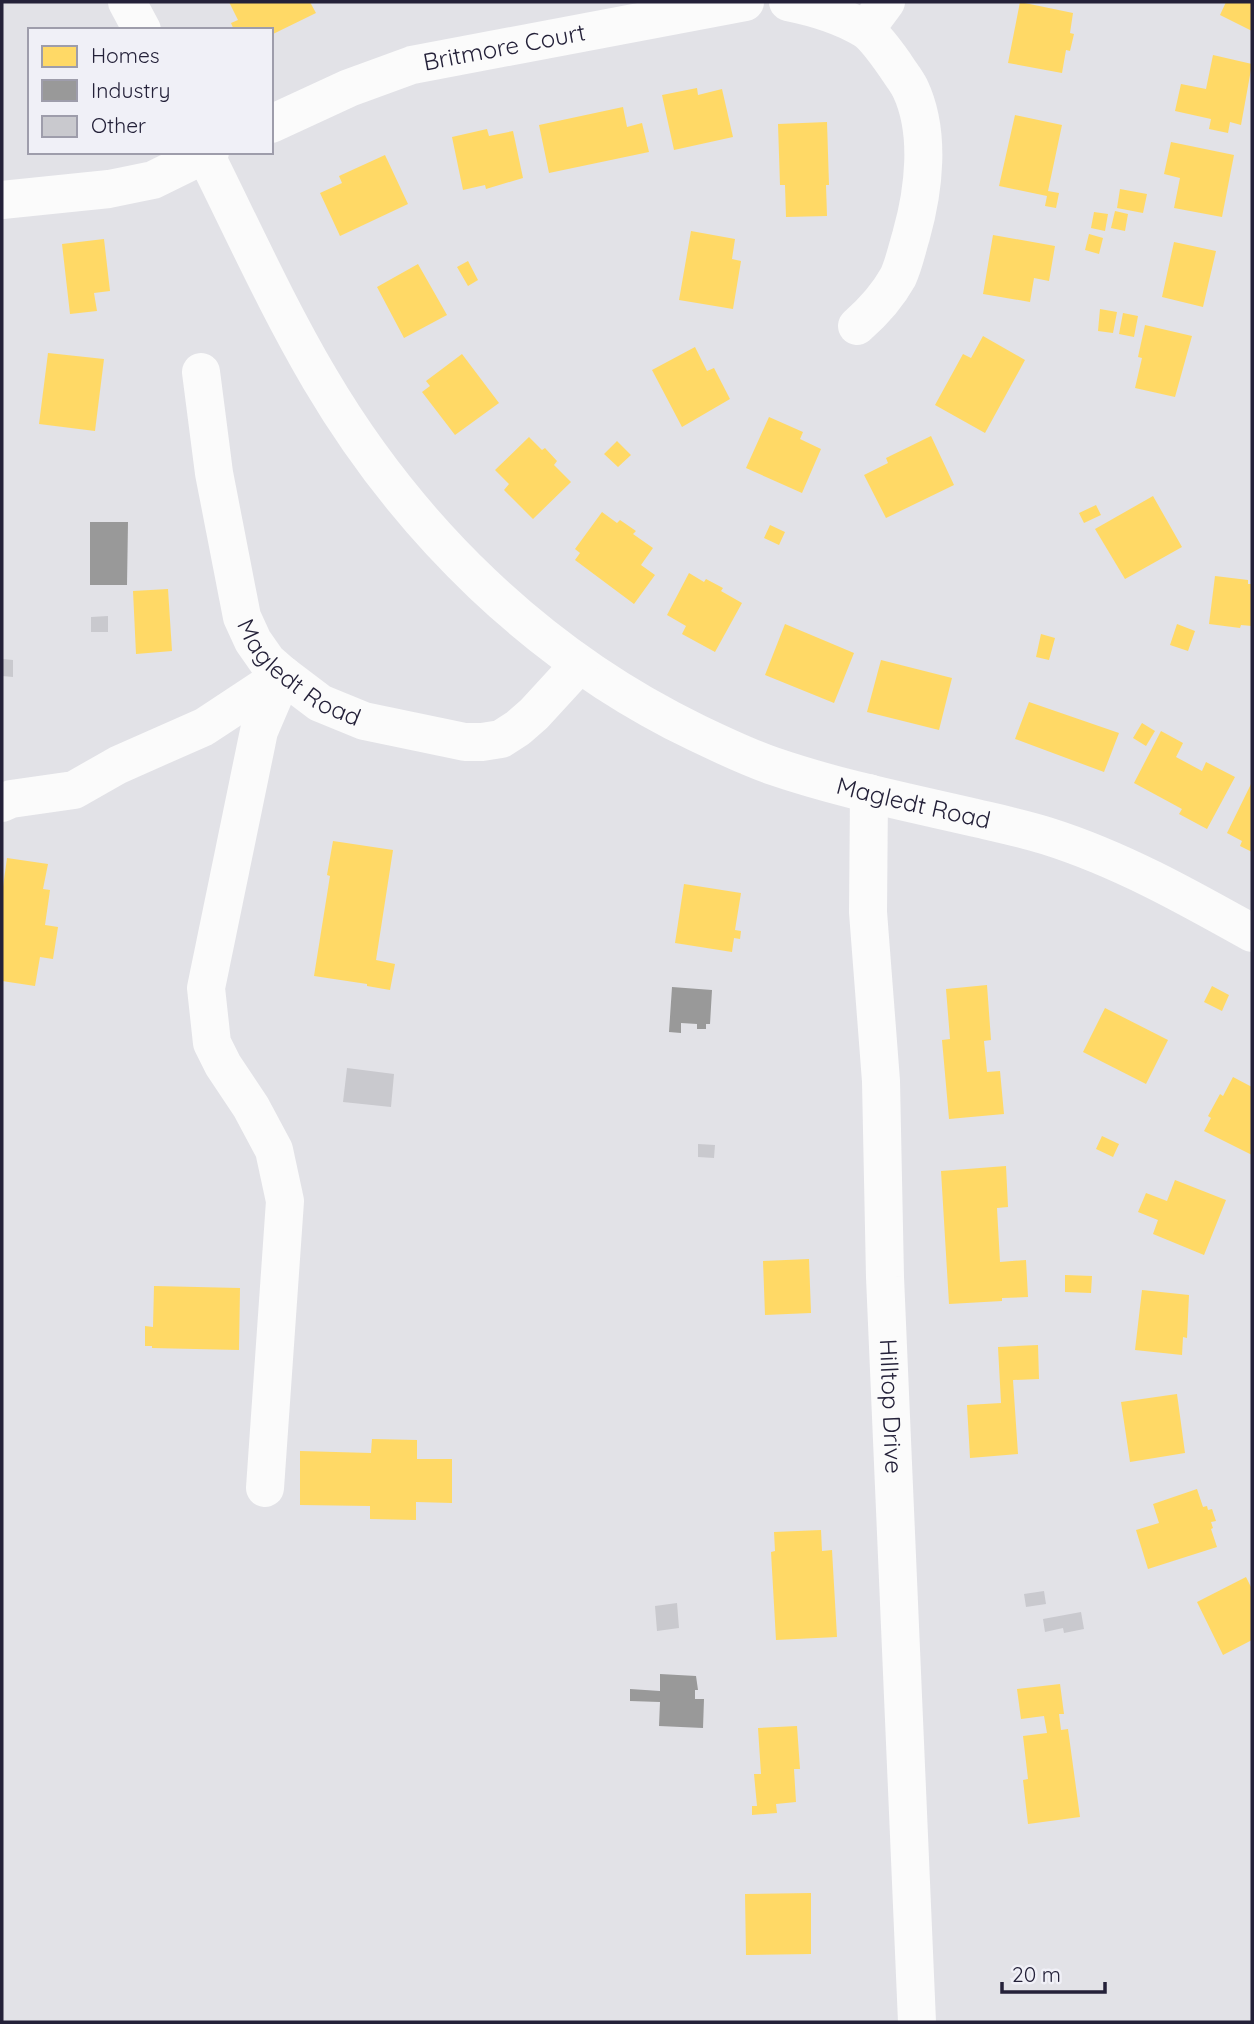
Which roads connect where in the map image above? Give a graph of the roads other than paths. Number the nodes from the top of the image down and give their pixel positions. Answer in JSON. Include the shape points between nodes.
{"nodes":[{"id":1,"x":127,"y":2,"type":"edge"},
{"id":2,"x":745,"y":2,"type":"edge"},
{"id":3,"x":788,"y":2,"type":"edge"},
{"id":4,"x":876,"y":16,"type":"edge"},
{"id":5,"x":141,"y":28,"type":"edge"},
{"id":6,"x":273,"y":123,"type":"edge"},
{"id":7,"x":205,"y":154,"type":"edge"},
{"id":8,"x":207,"y":154,"type":"edge"},
{"id":9,"x":2,"y":200,"type":"edge"},
{"id":10,"x":857,"y":326,"type":"dead end"},
{"id":11,"x":201,"y":372,"type":"dead end"},
{"id":12,"x":579,"y":665,"type":"junction"},
{"id":13,"x":283,"y":675,"type":"junction"},
{"id":14,"x":869,"y":793,"type":"junction"},
{"id":15,"x":2,"y":803,"type":"edge"},
{"id":16,"x":1252,"y":933,"type":"edge"},
{"id":17,"x":265,"y":1488,"type":"dead end"},
{"id":18,"x":917,"y":2022,"type":"edge"}],
"edges":[{"from":1,"to":5,"type":"street"},
{"from":2,"to":6,"type":"street","name":"Britmore Court","via":[[412,65]]},
{"from":3,"to":4,"type":"street"},
{"from":4,"to":10,"type":"street","via":[[889,57],[909,88],[919,115],[923,173],[917,213],[898,276]]},
{"from":7,"to":9,"type":"street","via":[[153,180]]},
{"from":8,"to":12,"type":"street","name":"Magledt Road","via":[[314,367],[384,474],[459,561]]},
{"from":11,"to":13,"type":"street","name":"Magledt Road","via":[[214,473],[242,617],[267,661]]},
{"from":12,"to":13,"type":"street","name":"Magledt Road","via":[[518,729],[501,739],[482,742],[364,722],[320,703]]},
{"from":12,"to":14,"type":"street","name":"Magledt Road","via":[[673,722],[726,747],[813,779]]},
{"from":13,"to":15,"type":"street","via":[[204,727],[74,790]]},
{"from":13,"to":17,"type":"street","via":[[259,731],[206,988],[212,1043],[274,1150],[285,1201]]},
{"from":14,"to":16,"type":"street","name":"Magledt Road","via":[[1085,849]]},
{"from":14,"to":18,"type":"street","name":"Hilltop Drive","via":[[868,912],[881,1081],[885,1291]]}]}
